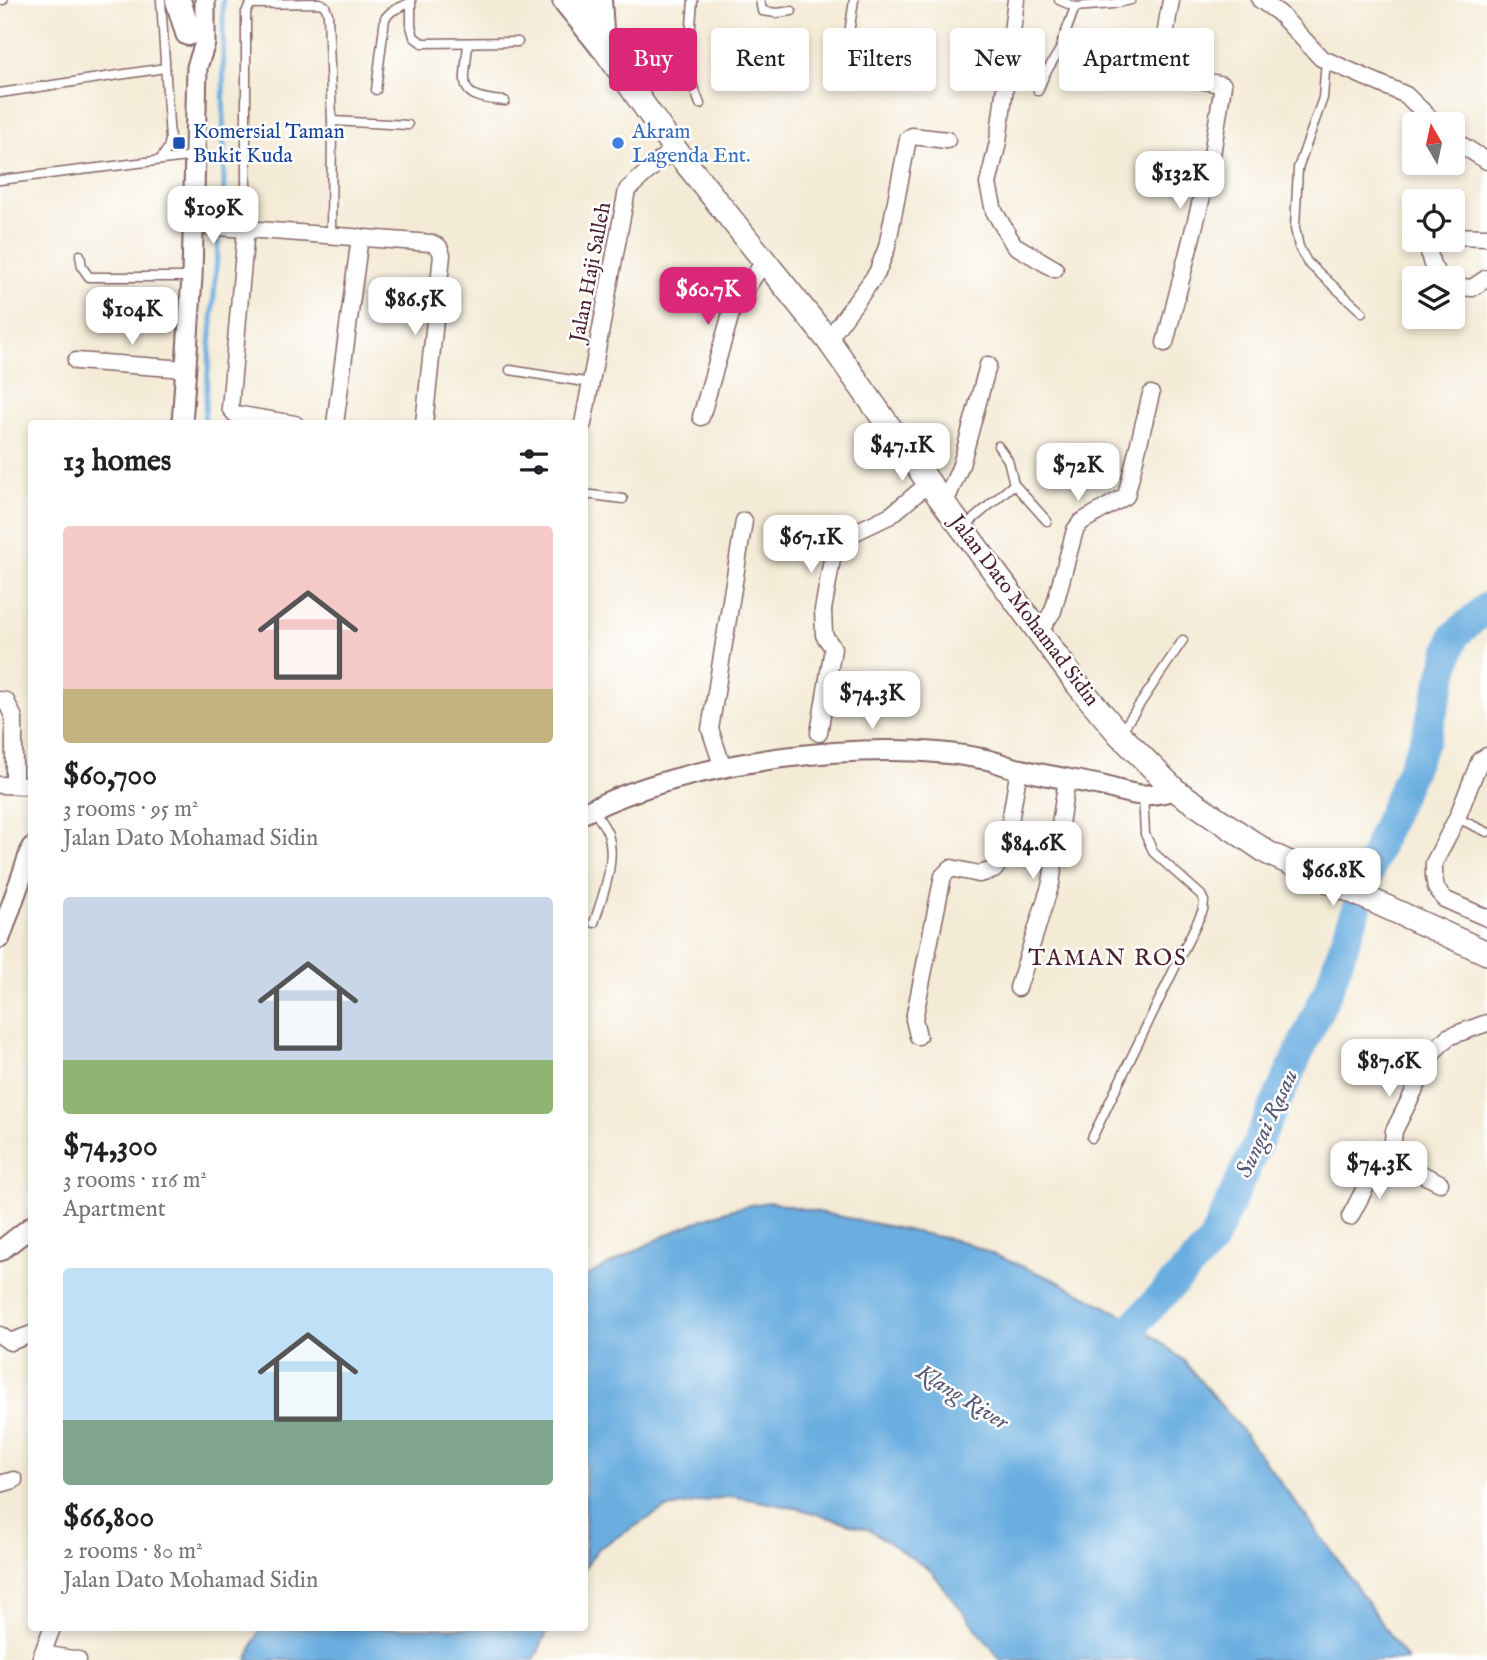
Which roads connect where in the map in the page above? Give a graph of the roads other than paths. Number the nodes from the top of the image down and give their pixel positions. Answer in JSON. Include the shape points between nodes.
{"nodes":[{"id":1,"x":161,"y":0,"type":"edge"},
{"id":2,"x":178,"y":0,"type":"edge"},
{"id":3,"x":187,"y":0,"type":"edge"},
{"id":4,"x":205,"y":0,"type":"edge"},
{"id":5,"x":565,"y":0,"type":"edge"},
{"id":6,"x":583,"y":0,"type":"edge"},
{"id":7,"x":599,"y":0,"type":"edge"},
{"id":8,"x":692,"y":0,"type":"edge"},
{"id":9,"x":760,"y":0,"type":"edge"},
{"id":10,"x":1016,"y":0,"type":"edge"},
{"id":11,"x":1059,"y":0,"type":"edge"},
{"id":12,"x":1132,"y":0,"type":"edge"},
{"id":13,"x":1171,"y":0,"type":"edge"},
{"id":14,"x":1259,"y":0,"type":"edge"},
{"id":15,"x":411,"y":1,"type":"edge"},
{"id":16,"x":853,"y":3,"type":"edge"},
{"id":17,"x":1075,"y":7,"type":"junction"},
{"id":18,"x":792,"y":11,"type":"dead end"},
{"id":19,"x":850,"y":28,"type":"edge"},
{"id":20,"x":188,"y":33,"type":"junction"},
{"id":21,"x":518,"y":42,"type":"dead end"},
{"id":22,"x":468,"y":43,"type":"junction"},
{"id":23,"x":602,"y":46,"type":"junction"},
{"id":24,"x":1326,"y":60,"type":"junction"},
{"id":25,"x":197,"y":67,"type":"junction"},
{"id":26,"x":165,"y":68,"type":"junction"},
{"id":27,"x":1045,"y":74,"type":"edge"},
{"id":28,"x":376,"y":90,"type":"dead end"},
{"id":29,"x":0,"y":93,"type":"edge"},
{"id":30,"x":505,"y":101,"type":"dead end"},
{"id":31,"x":700,"y":104,"type":"dead end"},
{"id":32,"x":1424,"y":112,"type":"edge"},
{"id":33,"x":332,"y":121,"type":"junction"},
{"id":34,"x":408,"y":125,"type":"dead end"},
{"id":35,"x":947,"y":140,"type":"dead end"},
{"id":36,"x":1465,"y":147,"type":"edge"},
{"id":37,"x":674,"y":148,"type":"junction"},
{"id":38,"x":197,"y":156,"type":"junction"},
{"id":39,"x":160,"y":160,"type":"junction"},
{"id":40,"x":1487,"y":161,"type":"edge"},
{"id":41,"x":0,"y":180,"type":"edge"},
{"id":42,"x":193,"y":225,"type":"junction"},
{"id":43,"x":246,"y":229,"type":"junction"},
{"id":44,"x":331,"y":234,"type":"junction"},
{"id":45,"x":1465,"y":236,"type":"edge"},
{"id":46,"x":360,"y":237,"type":"junction"},
{"id":47,"x":1487,"y":237,"type":"edge"},
{"id":48,"x":80,"y":255,"type":"dead end"},
{"id":49,"x":765,"y":260,"type":"junction"},
{"id":50,"x":1055,"y":269,"type":"dead end"},
{"id":51,"x":192,"y":276,"type":"junction"},
{"id":52,"x":1487,"y":278,"type":"edge"},
{"id":53,"x":1465,"y":287,"type":"edge"},
{"id":54,"x":1362,"y":312,"type":"dead end"},
{"id":55,"x":828,"y":340,"type":"junction"},
{"id":56,"x":1165,"y":343,"type":"dead end"},
{"id":57,"x":76,"y":361,"type":"dead end"},
{"id":58,"x":988,"y":365,"type":"dead end"},
{"id":59,"x":186,"y":369,"type":"junction"},
{"id":60,"x":510,"y":370,"type":"dead end"},
{"id":61,"x":591,"y":383,"type":"junction"},
{"id":62,"x":1151,"y":394,"type":"dead end"},
{"id":63,"x":701,"y":416,"type":"dead end"},
{"id":64,"x":182,"y":420,"type":"edge"},
{"id":65,"x":271,"y":420,"type":"edge"},
{"id":66,"x":336,"y":420,"type":"edge"},
{"id":67,"x":424,"y":420,"type":"edge"},
{"id":68,"x":584,"y":420,"type":"edge"},
{"id":69,"x":998,"y":446,"type":"dead end"},
{"id":70,"x":929,"y":483,"type":"junction"},
{"id":71,"x":1014,"y":484,"type":"junction"},
{"id":72,"x":588,"y":495,"type":"edge"},
{"id":73,"x":623,"y":499,"type":"dead end"},
{"id":74,"x":946,"y":503,"type":"junction"},
{"id":75,"x":744,"y":521,"type":"dead end"},
{"id":76,"x":1046,"y":521,"type":"dead end"},
{"id":77,"x":964,"y":527,"type":"junction"},
{"id":78,"x":1039,"y":632,"type":"junction"},
{"id":79,"x":1183,"y":640,"type":"dead end"},
{"id":80,"x":0,"y":700,"type":"edge"},
{"id":81,"x":820,"y":733,"type":"dead end"},
{"id":82,"x":1119,"y":734,"type":"junction"},
{"id":83,"x":1487,"y":756,"type":"edge"},
{"id":84,"x":723,"y":768,"type":"junction"},
{"id":85,"x":1019,"y":769,"type":"junction"},
{"id":86,"x":1067,"y":779,"type":"junction"},
{"id":87,"x":7,"y":785,"type":"edge"},
{"id":88,"x":28,"y":786,"type":"edge"},
{"id":89,"x":1175,"y":790,"type":"junction"},
{"id":90,"x":1143,"y":795,"type":"junction"},
{"id":91,"x":588,"y":811,"type":"edge"},
{"id":92,"x":1457,"y":818,"type":"junction"},
{"id":93,"x":1487,"y":832,"type":"edge"},
{"id":94,"x":28,"y":858,"type":"edge"},
{"id":95,"x":1487,"y":918,"type":"edge"},
{"id":96,"x":594,"y":923,"type":"dead end"},
{"id":97,"x":0,"y":938,"type":"edge"},
{"id":98,"x":1487,"y":953,"type":"edge"},
{"id":99,"x":1017,"y":988,"type":"dead end"},
{"id":100,"x":1487,"y":1023,"type":"edge"},
{"id":101,"x":918,"y":1036,"type":"dead end"},
{"id":102,"x":1091,"y":1138,"type":"dead end"},
{"id":103,"x":1391,"y":1159,"type":"junction"},
{"id":104,"x":1440,"y":1183,"type":"dead end"},
{"id":105,"x":1350,"y":1217,"type":"dead end"},
{"id":106,"x":28,"y":1229,"type":"edge"},
{"id":107,"x":0,"y":1251,"type":"edge"},
{"id":108,"x":0,"y":1335,"type":"edge"},
{"id":109,"x":28,"y":1335,"type":"edge"},
{"id":110,"x":51,"y":1631,"type":"edge"},
{"id":111,"x":41,"y":1657,"type":"edge"},
{"id":112,"x":78,"y":1660,"type":"edge"}],
"edges":[{"from":1,"to":26,"type":"lane"},
{"from":2,"to":20,"type":"main road"},
{"from":3,"to":20,"type":"street"},
{"from":4,"to":25,"type":"street","via":[[205,43]]},
{"from":5,"to":23,"type":"main road"},
{"from":6,"to":23,"type":"main road","name":"Jalan Dato Mohamad Sidin"},
{"from":7,"to":23,"type":"main road"},
{"from":8,"to":31,"type":"lane","via":[[688,64]]},
{"from":9,"to":18,"type":"lane","via":[[762,11]]},
{"from":10,"to":50,"type":"street","via":[[998,142],[988,184],[994,211],[1014,244]]},
{"from":11,"to":17,"type":"lane"},
{"from":12,"to":17,"type":"lane"},
{"from":13,"to":56,"type":"street","via":[[1164,41],[1168,62],[1183,75],[1223,85],[1211,161]]},
{"from":14,"to":24,"type":"street","via":[[1279,13]]},
{"from":15,"to":22,"type":"lane","via":[[411,26],[422,43]]},
{"from":15,"to":28,"type":"lane","via":[[385,19]]},
{"from":16,"to":19,"type":"lane"},
{"from":17,"to":27,"type":"lane"},
{"from":20,"to":25,"type":"street"},
{"from":21,"to":22,"type":"lane"},
{"from":22,"to":30,"type":"lane","via":[[468,92],[481,99]]},
{"from":23,"to":37,"type":"main road","name":"Jalan Dato Mohamad Sidin"},
{"from":24,"to":32,"type":"street","via":[[1406,95]]},
{"from":24,"to":54,"type":"lane","via":[[1323,98],[1298,168],[1295,228],[1307,262]]},
{"from":25,"to":38,"type":"street"},
{"from":26,"to":29,"type":"lane"},
{"from":26,"to":39,"type":"lane","via":[[170,140]]},
{"from":33,"to":34,"type":"lane"},
{"from":33,"to":43,"type":"lane","via":[[325,6],[251,4],[246,12]]},
{"from":33,"to":44,"type":"lane"},
{"from":35,"to":55,"type":"street","via":[[908,139],[887,247],[877,273]]},
{"from":36,"to":40,"type":"street"},
{"from":37,"to":49,"type":"main road","name":"Jalan Dato Mohamad Sidin"},
{"from":37,"to":61,"type":"street","name":"Jalan Haji Salleh","via":[[627,190]]},
{"from":38,"to":39,"type":"lane"},
{"from":38,"to":42,"type":"street"},
{"from":39,"to":41,"type":"lane"},
{"from":42,"to":43,"type":"street"},
{"from":42,"to":51,"type":"street"},
{"from":43,"to":44,"type":"street"},
{"from":43,"to":65,"type":"street","via":[[230,408],[235,414]]},
{"from":44,"to":46,"type":"street"},
{"from":45,"to":47,"type":"street"},
{"from":46,"to":66,"type":"street"},
{"from":46,"to":67,"type":"street","via":[[431,243],[442,255]]},
{"from":48,"to":51,"type":"lane","via":[[89,277]]},
{"from":49,"to":55,"type":"main road","name":"Jalan Dato Mohamad Sidin"},
{"from":49,"to":63,"type":"street","via":[[732,310]]},
{"from":51,"to":59,"type":"street"},
{"from":52,"to":53,"type":"street"},
{"from":55,"to":70,"type":"main road","name":"Jalan Dato Mohamad Sidin"},
{"from":57,"to":59,"type":"street"},
{"from":58,"to":74,"type":"street"},
{"from":59,"to":64,"type":"street"},
{"from":60,"to":61,"type":"lane"},
{"from":61,"to":68,"type":"street","name":"Jalan Haji Salleh"},
{"from":62,"to":78,"type":"street","via":[[1126,496],[1075,530],[1053,611]]},
{"from":69,"to":71,"type":"lane","via":[[1008,460]]},
{"from":70,"to":74,"type":"main road","name":"Jalan Dato Mohamad Sidin"},
{"from":70,"to":81,"type":"street","via":[[891,515],[844,538],[834,548],[823,610],[824,635],[833,648]]},
{"from":71,"to":76,"type":"lane"},
{"from":71,"to":77,"type":"lane"},
{"from":72,"to":73,"type":"lane"},
{"from":74,"to":77,"type":"main road","name":"Jalan Dato Mohamad Sidin"},
{"from":75,"to":84,"type":"street","via":[[710,729]]},
{"from":77,"to":78,"type":"main road","name":"Jalan Dato Mohamad Sidin"},
{"from":78,"to":82,"type":"main road","name":"Jalan Dato Mohamad Sidin"},
{"from":79,"to":82,"type":"lane"},
{"from":80,"to":87,"type":"street","via":[[6,701],[14,718]]},
{"from":82,"to":89,"type":"main road","name":"Jalan Dato Mohamad Sidin"},
{"from":83,"to":92,"type":"street","via":[[1480,760]]},
{"from":84,"to":85,"type":"street","via":[[801,756],[931,750]]},
{"from":84,"to":91,"type":"street","via":[[660,783]]},
{"from":85,"to":86,"type":"street"},
{"from":85,"to":101,"type":"street","via":[[1004,857],[994,870],[979,874],[951,868],[943,876],[914,1019]]},
{"from":86,"to":90,"type":"street"},
{"from":86,"to":99,"type":"street","via":[[1051,883]]},
{"from":87,"to":88,"type":"street"},
{"from":89,"to":90,"type":"street"},
{"from":89,"to":98,"type":"main road","name":"Jalan Dato Mohamad Sidin","via":[[1268,853]]},
{"from":90,"to":102,"type":"lane","via":[[1145,834],[1154,853],[1201,895],[1203,910]]},
{"from":91,"to":96,"type":"lane","via":[[608,834],[610,855]]},
{"from":92,"to":93,"type":"lane"},
{"from":92,"to":95,"type":"street","via":[[1434,863],[1436,888],[1444,899]]},
{"from":94,"to":97,"type":"street"},
{"from":100,"to":103,"type":"street","via":[[1448,1037],[1434,1051],[1394,1131]]},
{"from":103,"to":104,"type":"street"},
{"from":103,"to":105,"type":"street","via":[[1377,1165]]},
{"from":106,"to":107,"type":"street"},
{"from":108,"to":109,"type":"street","via":[[10,1342]]},
{"from":110,"to":111,"type":"street"},
{"from":111,"to":112,"type":"street"}]}
